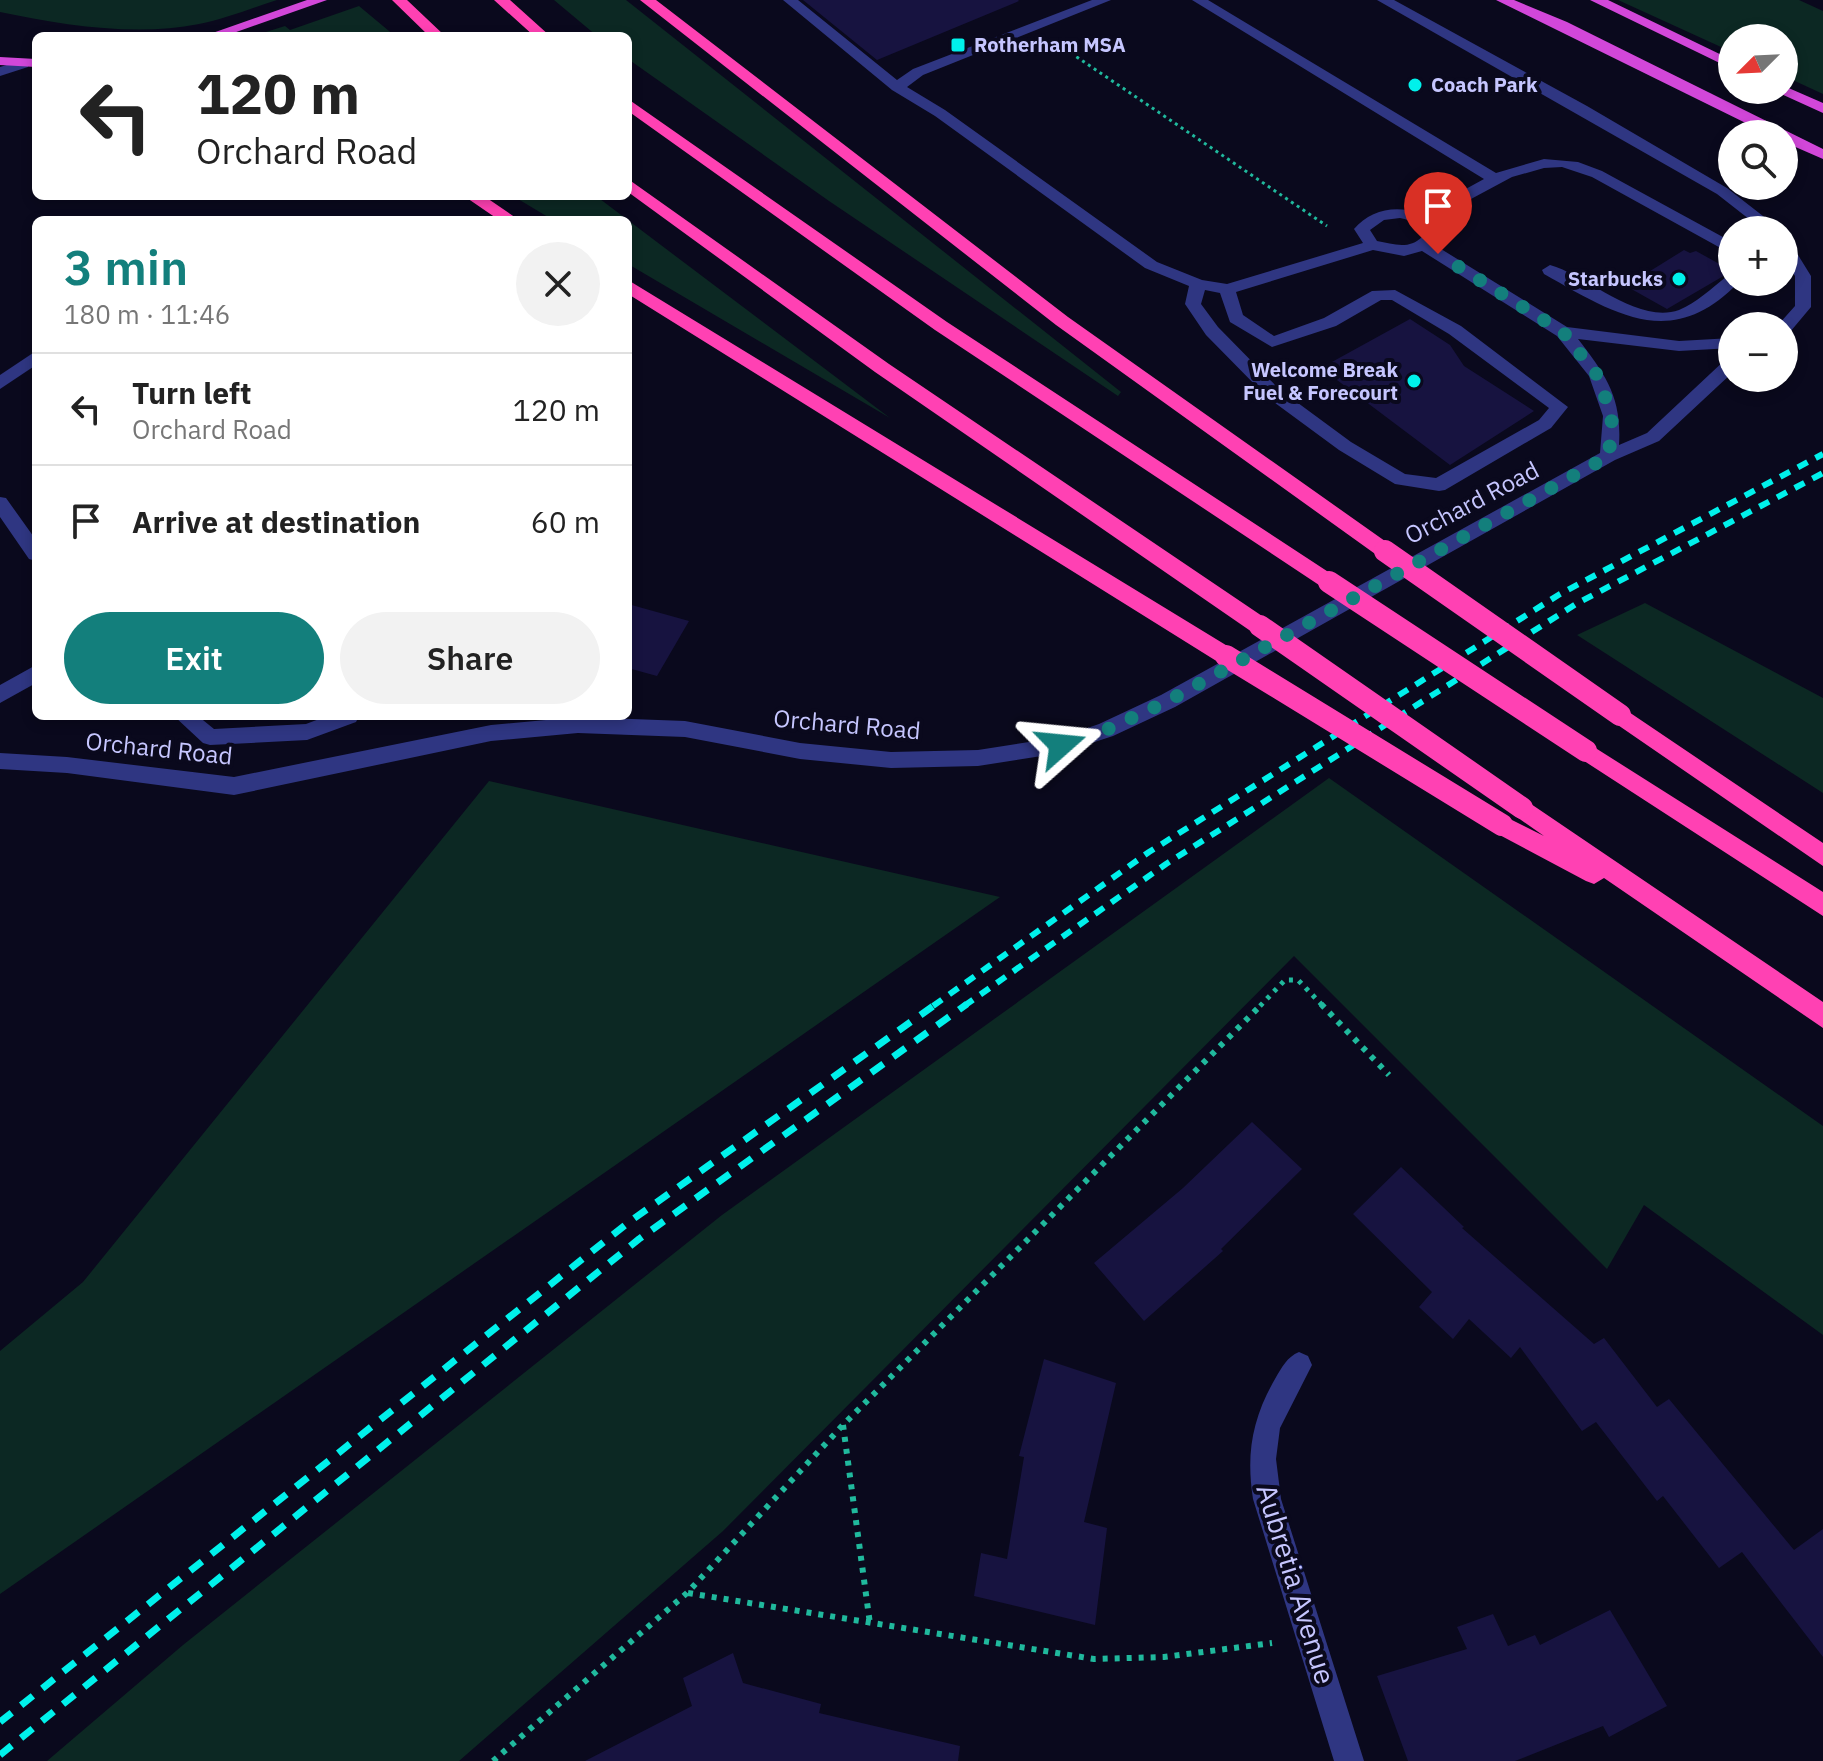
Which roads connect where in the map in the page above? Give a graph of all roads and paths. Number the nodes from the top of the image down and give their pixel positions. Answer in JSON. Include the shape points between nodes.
{"nodes":[{"id":1,"x":320,"y":0,"type":"edge"},
{"id":2,"x":399,"y":0,"type":"edge"},
{"id":3,"x":501,"y":0,"type":"edge"},
{"id":4,"x":647,"y":0,"type":"edge"},
{"id":5,"x":790,"y":0,"type":"edge"},
{"id":6,"x":1104,"y":0,"type":"edge"},
{"id":7,"x":1199,"y":0,"type":"edge"},
{"id":8,"x":1384,"y":0,"type":"edge"},
{"id":9,"x":1503,"y":0,"type":"edge"},
{"id":10,"x":1597,"y":0,"type":"edge"},
{"id":11,"x":1032,"y":28,"type":"junction"},
{"id":12,"x":224,"y":32,"type":"edge"},
{"id":13,"x":434,"y":32,"type":"edge"},
{"id":14,"x":538,"y":32,"type":"edge"},
{"id":15,"x":1718,"y":58,"type":"edge"},
{"id":16,"x":0,"y":61,"type":"edge"},
{"id":17,"x":29,"y":63,"type":"edge"},
{"id":18,"x":0,"y":72,"type":"edge"},
{"id":19,"x":897,"y":87,"type":"junction"},
{"id":20,"x":1798,"y":97,"type":"edge"},
{"id":21,"x":632,"y":107,"type":"edge"},
{"id":22,"x":1823,"y":109,"type":"edge"},
{"id":23,"x":1752,"y":120,"type":"edge"},
{"id":24,"x":1798,"y":143,"type":"edge"},
{"id":25,"x":1823,"y":155,"type":"edge"},
{"id":26,"x":1497,"y":180,"type":"junction"},
{"id":27,"x":632,"y":187,"type":"edge"},
{"id":28,"x":478,"y":200,"type":"edge"},
{"id":29,"x":504,"y":216,"type":"edge"},
{"id":30,"x":1755,"y":216,"type":"edge"},
{"id":31,"x":1421,"y":220,"type":"junction"},
{"id":32,"x":1316,"y":231,"type":"dead end"},
{"id":33,"x":1718,"y":241,"type":"edge"},
{"id":34,"x":1372,"y":245,"type":"junction"},
{"id":35,"x":1424,"y":245,"type":"junction"},
{"id":36,"x":1798,"y":268,"type":"edge"},
{"id":37,"x":1550,"y":270,"type":"dead end"},
{"id":38,"x":1198,"y":284,"type":"junction"},
{"id":39,"x":632,"y":288,"type":"edge"},
{"id":40,"x":1227,"y":289,"type":"junction"},
{"id":41,"x":1718,"y":290,"type":"edge"},
{"id":42,"x":1798,"y":313,"type":"edge"},
{"id":43,"x":1563,"y":332,"type":"junction"},
{"id":44,"x":1718,"y":344,"type":"edge"},
{"id":45,"x":32,"y":360,"type":"edge"},
{"id":46,"x":1718,"y":376,"type":"edge"},
{"id":47,"x":0,"y":383,"type":"edge"},
{"id":48,"x":1609,"y":456,"type":"junction"},
{"id":49,"x":0,"y":503,"type":"edge"},
{"id":50,"x":32,"y":548,"type":"edge"},
{"id":51,"x":32,"y":675,"type":"edge"},
{"id":52,"x":0,"y":695,"type":"edge"},
{"id":53,"x":189,"y":720,"type":"edge"},
{"id":54,"x":338,"y":720,"type":"edge"},
{"id":55,"x":0,"y":761,"type":"edge"},
{"id":56,"x":1823,"y":856,"type":"edge"},
{"id":57,"x":1823,"y":905,"type":"edge"},
{"id":58,"x":1694,"y":928,"type":"junction"},
{"id":59,"x":1823,"y":1016,"type":"edge"},
{"id":60,"x":1389,"y":1075,"type":"dead end"},
{"id":61,"x":1299,"y":1365,"type":"dead end"},
{"id":62,"x":843,"y":1425,"type":"junction"},
{"id":63,"x":687,"y":1593,"type":"junction"},
{"id":64,"x":870,"y":1624,"type":"junction"},
{"id":65,"x":1312,"y":1638,"type":"junction"},
{"id":66,"x":493,"y":1761,"type":"edge"},
{"id":67,"x":1349,"y":1761,"type":"edge"}],
"edges":[{"from":1,"to":12,"type":"highway"},
{"from":2,"to":13,"type":"highway"},
{"from":3,"to":14,"type":"highway"},
{"from":4,"to":56,"type":"highway","bridge":true,"via":[[1062,321]]},
{"from":5,"to":19,"type":"street"},
{"from":6,"to":11,"type":"street"},
{"from":7,"to":26,"type":"street"},
{"from":8,"to":30,"type":"street","via":[[1620,131]]},
{"from":9,"to":23,"type":"highway"},
{"from":10,"to":15,"type":"highway"},
{"from":11,"to":19,"type":"street","via":[[918,72]]},
{"from":11,"to":32,"type":"path","via":[[1329,225]]},
{"from":16,"to":17,"type":"highway"},
{"from":17,"to":18,"type":"street"},
{"from":19,"to":38,"type":"street","via":[[1151,265]]},
{"from":20,"to":22,"type":"highway"},
{"from":21,"to":57,"type":"highway","bridge":true,"via":[[941,326]]},
{"from":24,"to":25,"type":"highway"},
{"from":26,"to":31,"type":"street"},
{"from":26,"to":33,"type":"street","via":[[1536,165],[1565,163]]},
{"from":27,"to":58,"type":"highway","bridge":true,"via":[[882,368]]},
{"from":28,"to":29,"type":"highway"},
{"from":31,"to":34,"type":"street","via":[[1399,213],[1370,219],[1362,229]]},
{"from":31,"to":35,"type":"street","via":[[1430,238]]},
{"from":34,"to":35,"type":"street","via":[[1404,251]]},
{"from":34,"to":40,"type":"street"},
{"from":35,"to":43,"type":"street"},
{"from":36,"to":42,"type":"street","via":[[1803,307]]},
{"from":37,"to":41,"type":"street","via":[[1595,296],[1653,314],[1679,316]]},
{"from":38,"to":40,"type":"street"},
{"from":38,"to":40,"type":"street","via":[[1193,304],[1273,393],[1401,480],[1439,485],[1545,424],[1559,407],[1455,330],[1395,295],[1378,295],[1330,322],[1272,342],[1236,318]]},
{"from":39,"to":58,"type":"highway","bridge":true,"via":[[1502,825]]},
{"from":43,"to":44,"type":"street","via":[[1679,346]]},
{"from":43,"to":48,"type":"street","via":[[1597,375],[1612,416]]},
{"from":45,"to":47,"type":"street"},
{"from":46,"to":48,"type":"street","name":"Orchard Road","via":[[1653,437]]},
{"from":48,"to":55,"type":"street","name":"Orchard Road","via":[[1168,701],[1061,745],[978,758],[891,760],[800,751],[685,729],[578,725],[491,733],[234,786]]},
{"from":49,"to":50,"type":"street"},
{"from":51,"to":52,"type":"street"},
{"from":53,"to":54,"type":"street","via":[[210,737],[307,732]]},
{"from":58,"to":59,"type":"highway"},
{"from":60,"to":62,"type":"path","via":[[1298,980],[1285,980]]},
{"from":61,"to":65,"type":"street","name":"Aubretia Avenue","via":[[1264,1429],[1261,1464],[1267,1499]]},
{"from":62,"to":63,"type":"path"},
{"from":62,"to":64,"type":"path"},
{"from":63,"to":64,"type":"path"},
{"from":63,"to":66,"type":"path"},
{"from":64,"to":65,"type":"path","via":[[1094,1659],[1164,1657]]},
{"from":65,"to":67,"type":"street","name":"Aubretia Avenue"}]}
